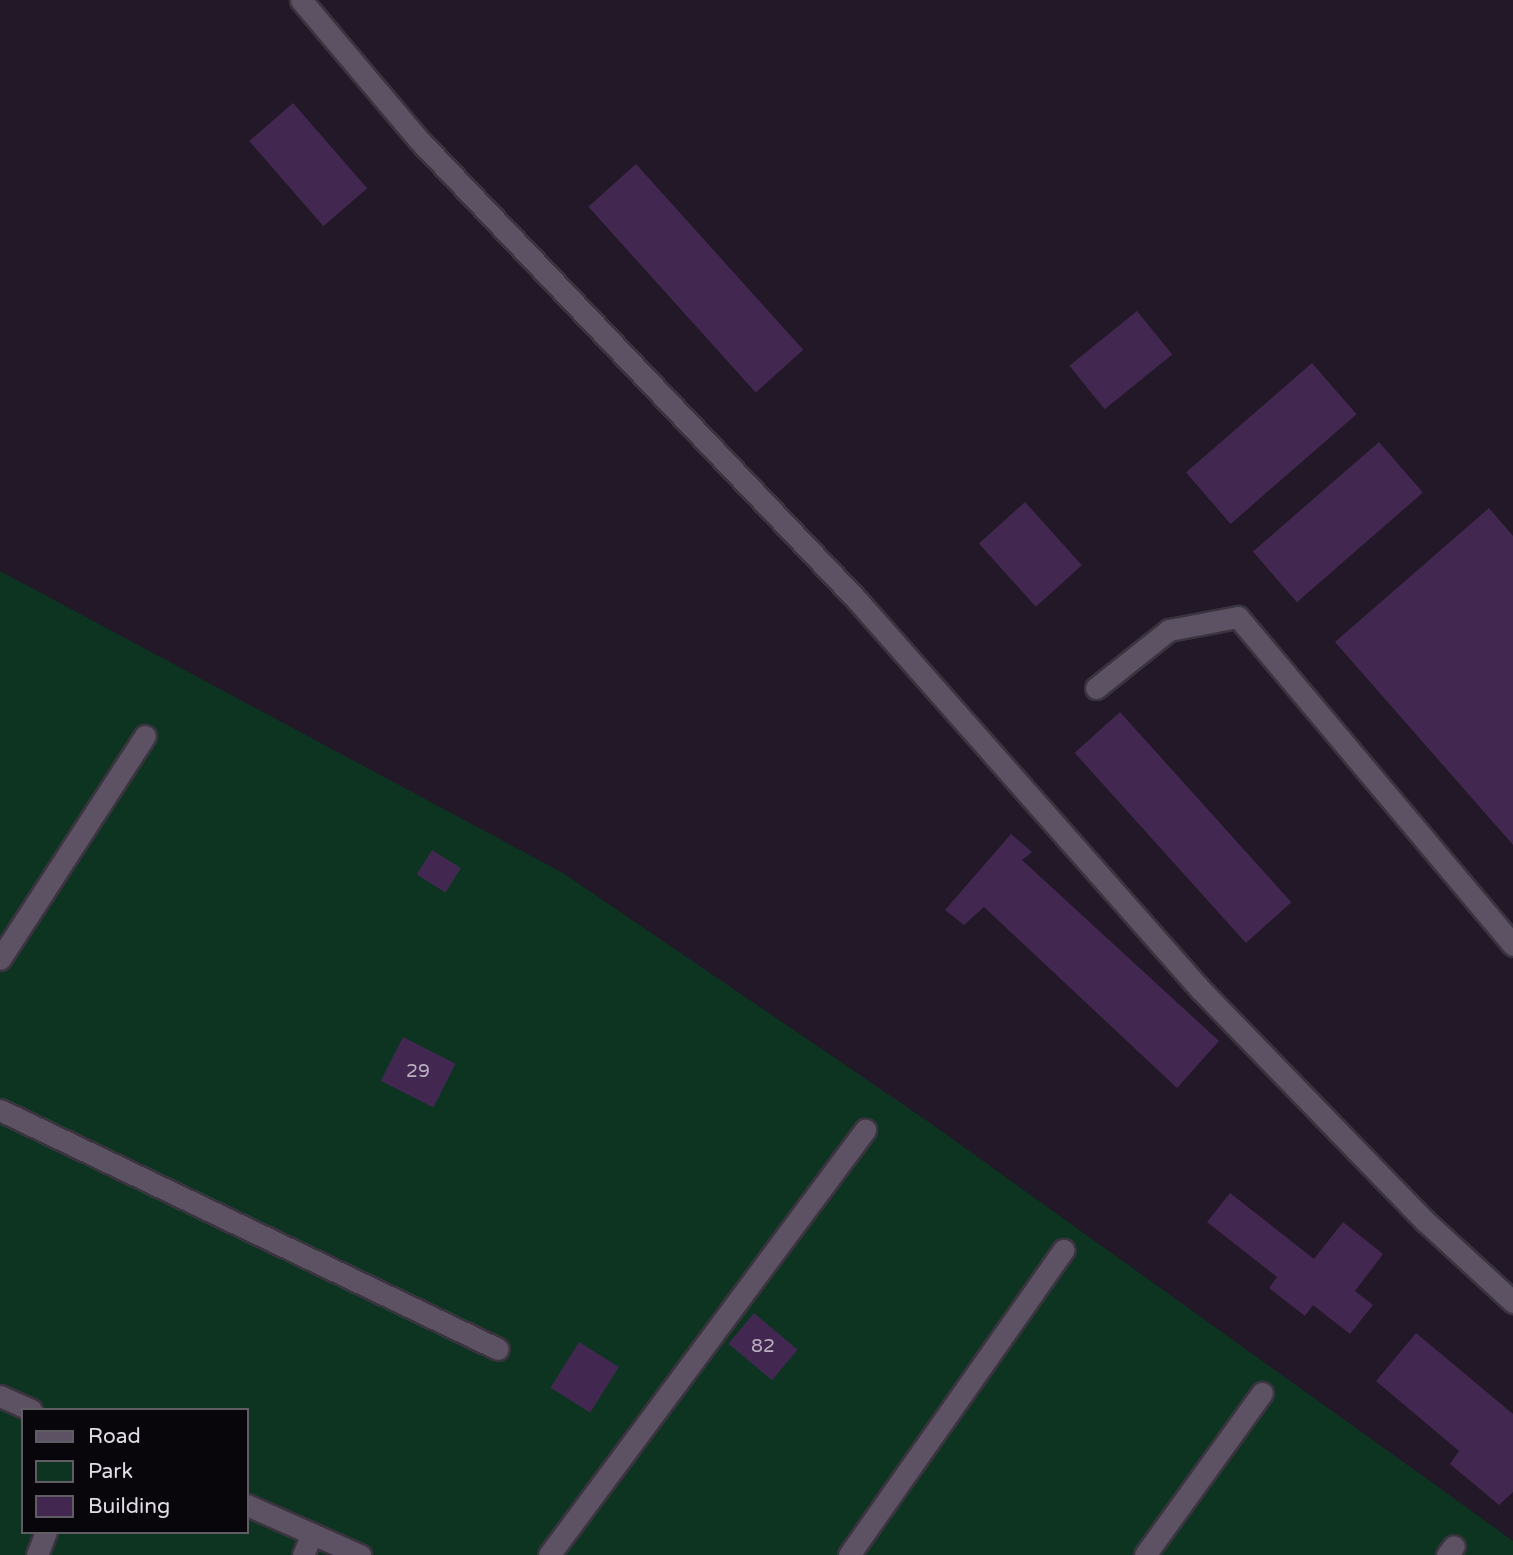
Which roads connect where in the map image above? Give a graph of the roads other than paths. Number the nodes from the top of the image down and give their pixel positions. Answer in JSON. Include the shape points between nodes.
{"nodes":[{"id":1,"x":301,"y":0,"type":"edge"},
{"id":2,"x":1096,"y":688,"type":"dead end"},
{"id":3,"x":145,"y":736,"type":"dead end"},
{"id":4,"x":1513,"y":945,"type":"edge"},
{"id":5,"x":0,"y":959,"type":"edge"},
{"id":6,"x":0,"y":1110,"type":"edge"},
{"id":7,"x":865,"y":1130,"type":"dead end"},
{"id":8,"x":1063,"y":1250,"type":"dead end"},
{"id":9,"x":1513,"y":1302,"type":"edge"},
{"id":10,"x":498,"y":1349,"type":"dead end"},
{"id":11,"x":1262,"y":1393,"type":"dead end"},
{"id":12,"x":0,"y":1396,"type":"edge"},
{"id":13,"x":26,"y":1408,"type":"edge"},
{"id":14,"x":248,"y":1505,"type":"edge"},
{"id":15,"x":45,"y":1534,"type":"edge"},
{"id":16,"x":312,"y":1534,"type":"junction"},
{"id":17,"x":37,"y":1555,"type":"edge"},
{"id":18,"x":303,"y":1555,"type":"edge"},
{"id":19,"x":360,"y":1555,"type":"edge"},
{"id":20,"x":549,"y":1555,"type":"edge"},
{"id":21,"x":849,"y":1555,"type":"edge"},
{"id":22,"x":1145,"y":1555,"type":"edge"}],
"edges":[{"from":1,"to":9,"type":"street","via":[[419,140],[857,600],[1201,990],[1425,1221]]},
{"from":2,"to":4,"type":"street","via":[[1169,630],[1238,617]]},
{"from":3,"to":5,"type":"street"},
{"from":6,"to":10,"type":"street"},
{"from":7,"to":20,"type":"street"},
{"from":8,"to":21,"type":"street"},
{"from":11,"to":22,"type":"street"},
{"from":12,"to":13,"type":"street"},
{"from":14,"to":16,"type":"street"},
{"from":15,"to":17,"type":"street"},
{"from":16,"to":18,"type":"street"},
{"from":16,"to":19,"type":"street"}]}
